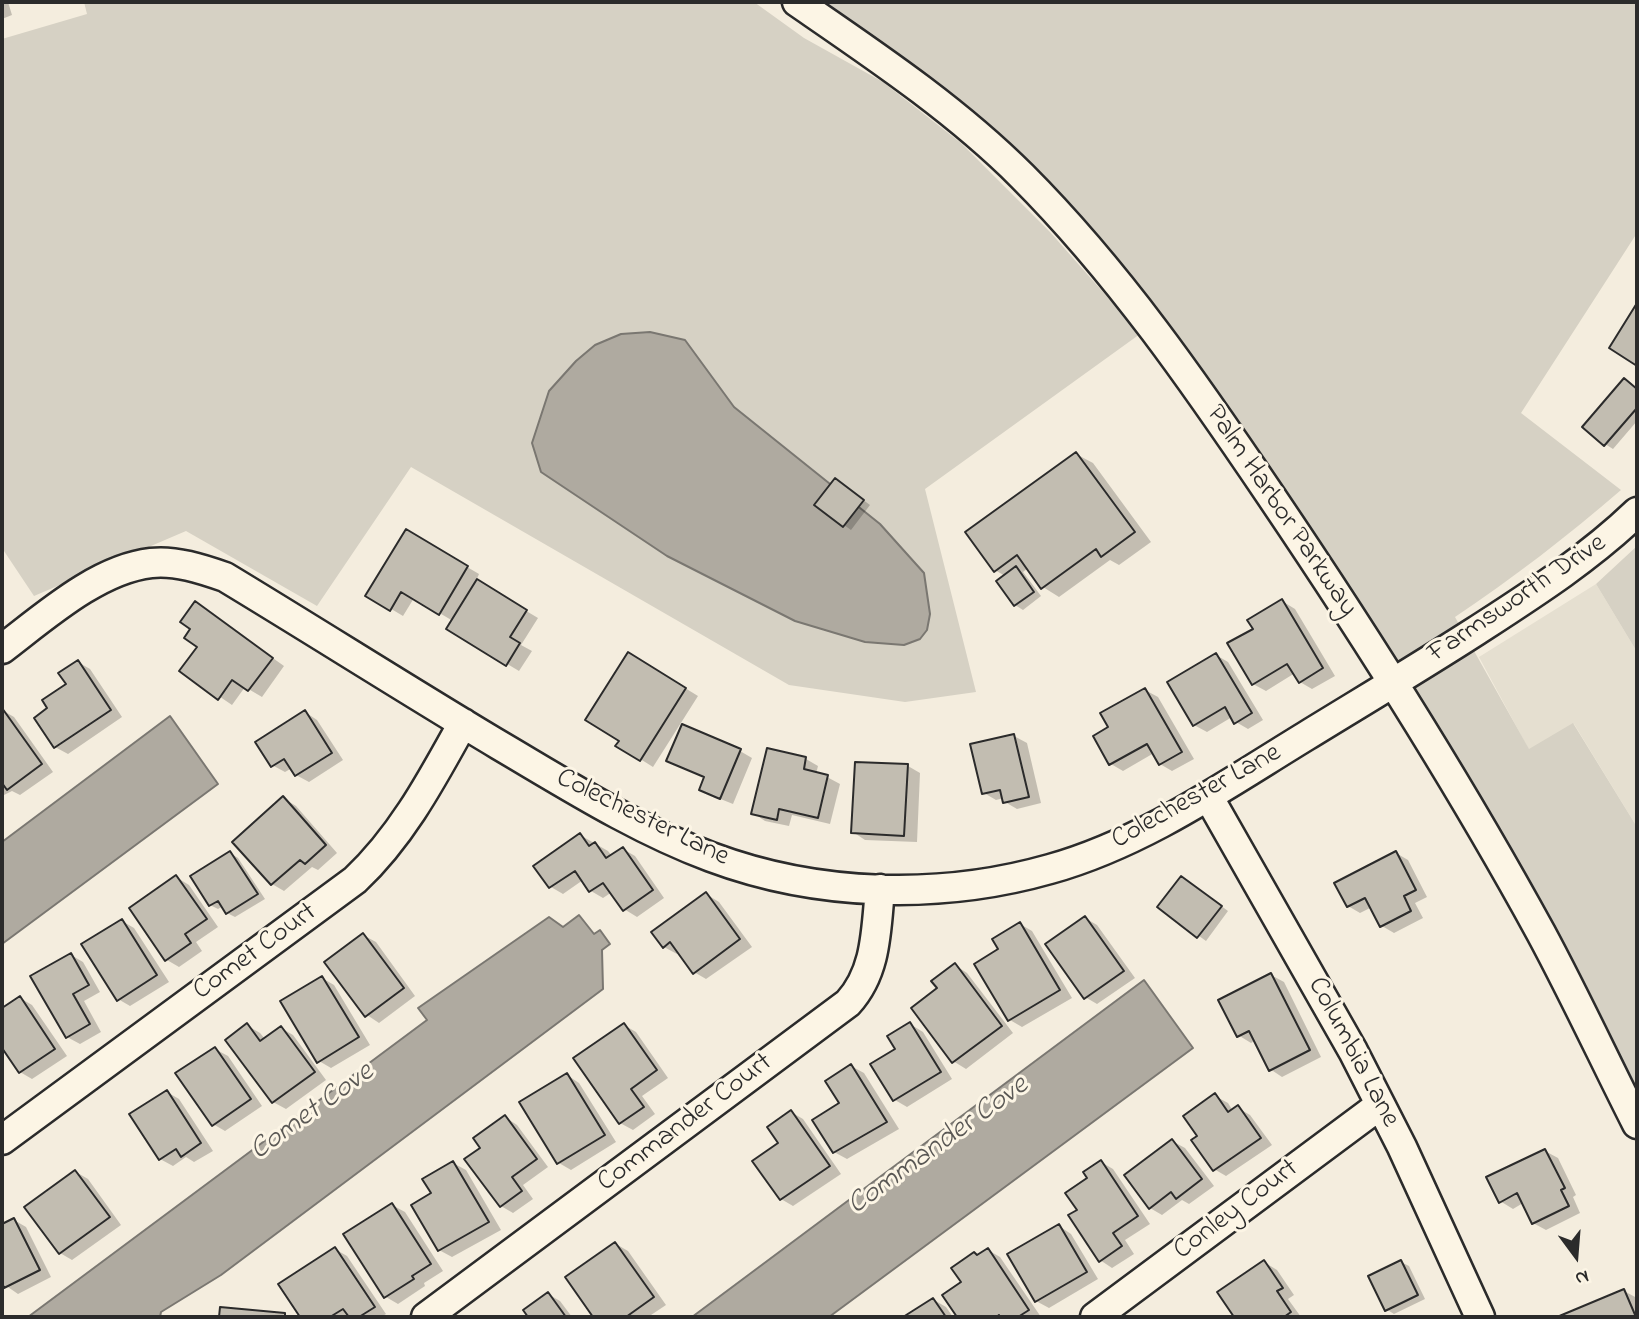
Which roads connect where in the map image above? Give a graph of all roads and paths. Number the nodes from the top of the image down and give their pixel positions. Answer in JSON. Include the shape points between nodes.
{"nodes":[{"id":1,"x":797,"y":2,"type":"edge"},
{"id":2,"x":1637,"y":512,"type":"edge"},
{"id":3,"x":2,"y":649,"type":"edge"},
{"id":4,"x":1394,"y":682,"type":"junction"},
{"id":5,"x":463,"y":723,"type":"junction"},
{"id":6,"x":1208,"y":796,"type":"junction"},
{"id":7,"x":880,"y":889,"type":"junction"},
{"id":8,"x":1380,"y":1105,"type":"junction"},
{"id":9,"x":1637,"y":1124,"type":"edge"},
{"id":10,"x":2,"y":1140,"type":"edge"},
{"id":11,"x":426,"y":1317,"type":"edge"},
{"id":12,"x":1094,"y":1317,"type":"edge"},
{"id":13,"x":1480,"y":1317,"type":"edge"}],
"edges":[{"from":1,"to":4,"type":"street","name":"Palm Harbor Parkway","via":[[984,141],[1083,242],[1243,455]]},
{"from":2,"to":4,"type":"street","name":"Farmsworth Drive","via":[[1549,585]]},
{"from":3,"to":5,"type":"street","name":"Colechester Lane","via":[[108,576],[152,563],[181,565],[225,577]]},
{"from":4,"to":6,"type":"street","name":"Colechester Lane"},
{"from":4,"to":9,"type":"street","name":"Palm Harbor Parkway","via":[[1542,934]]},
{"from":5,"to":7,"type":"street","name":"Colechester Lane","via":[[627,818],[709,857],[816,884]]},
{"from":5,"to":10,"type":"street","name":"Comet Court","via":[[397,834],[355,880]]},
{"from":6,"to":7,"type":"street","name":"Colechester Lane","via":[[1110,848],[1051,869],[971,886]]},
{"from":6,"to":8,"type":"street","name":"Columbia Lane","via":[[1321,991]]},
{"from":7,"to":11,"type":"street","name":"Commander Court","via":[[870,969],[848,1003]]},
{"from":8,"to":12,"type":"street","name":"Conley Court"},
{"from":8,"to":13,"type":"street","name":"Columbia Lane"}]}
